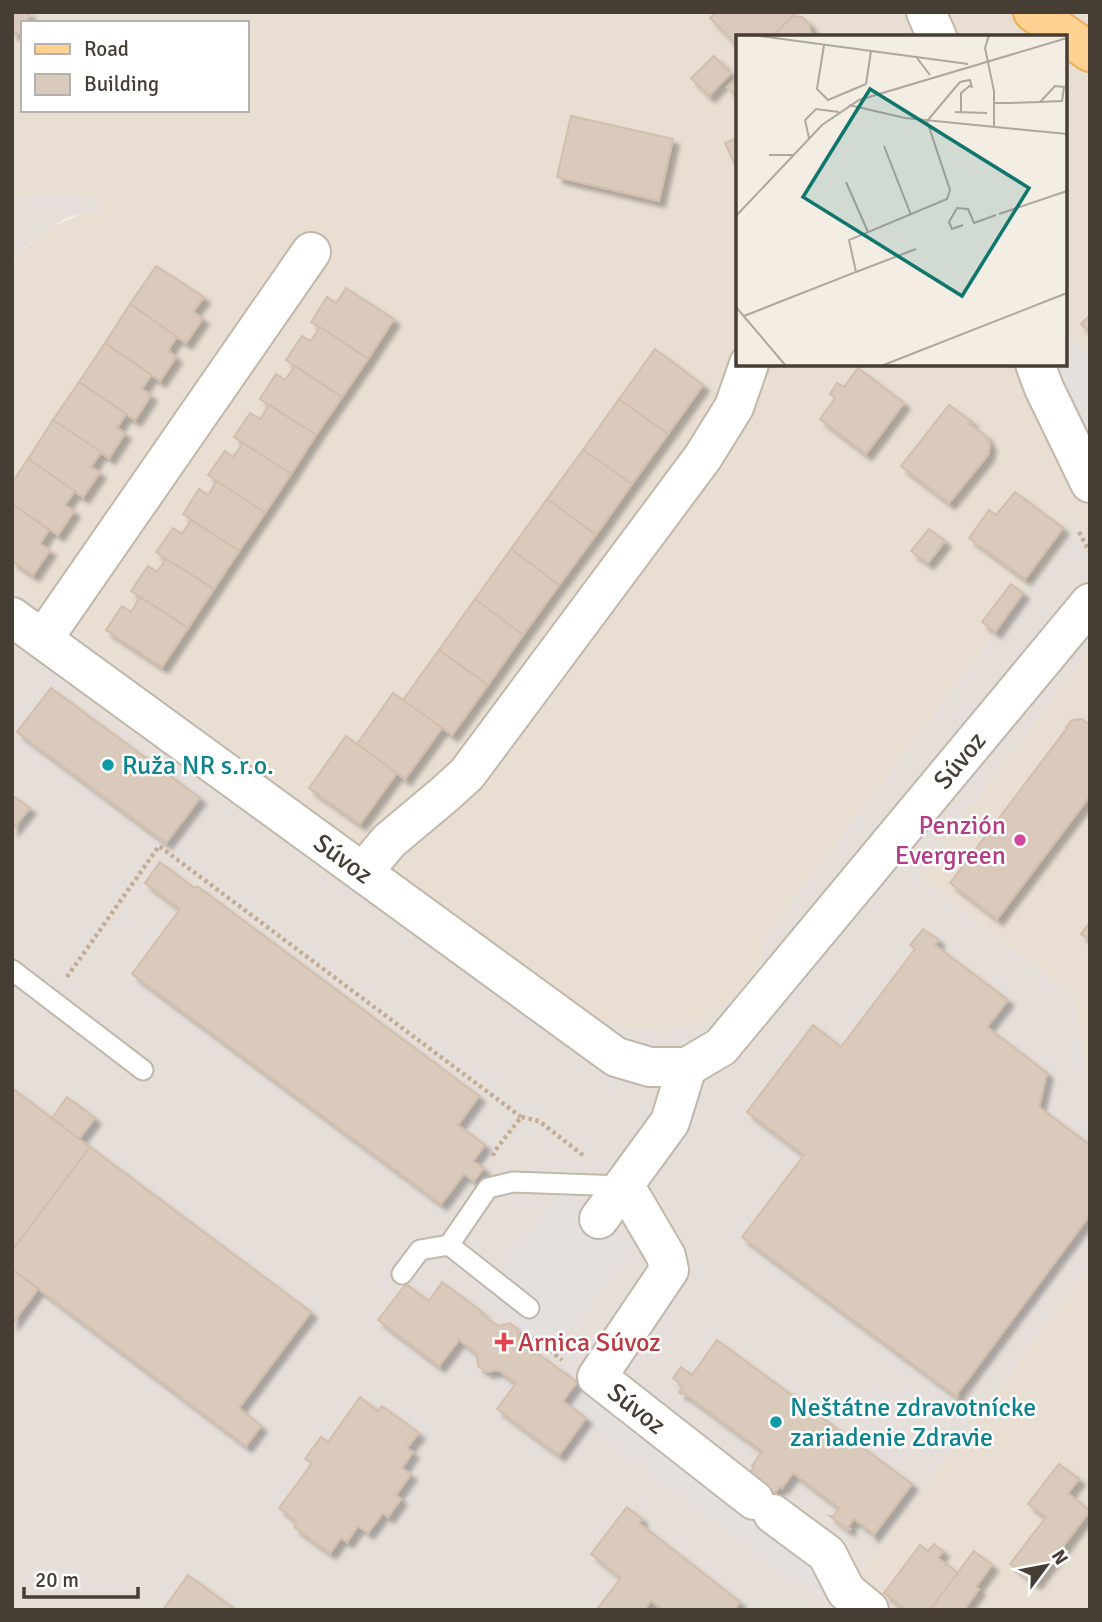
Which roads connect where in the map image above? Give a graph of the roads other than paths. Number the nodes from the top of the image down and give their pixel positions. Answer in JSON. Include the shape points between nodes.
{"nodes":[{"id":1,"x":926,"y":12,"type":"edge"},
{"id":2,"x":1033,"y":12,"type":"edge"},
{"id":3,"x":936,"y":35,"type":"edge"},
{"id":4,"x":1089,"y":47,"type":"edge"},
{"id":5,"x":311,"y":252,"type":"dead end"},
{"id":6,"x":748,"y":366,"type":"edge"},
{"id":7,"x":1036,"y":366,"type":"edge"},
{"id":8,"x":1090,"y":483,"type":"edge"},
{"id":9,"x":1090,"y":603,"type":"edge"},
{"id":10,"x":12,"y":617,"type":"edge"},
{"id":11,"x":43,"y":639,"type":"junction"},
{"id":12,"x":363,"y":873,"type":"junction"},
{"id":13,"x":12,"y":970,"type":"edge"},
{"id":14,"x":687,"y":1067,"type":"junction"},
{"id":15,"x":143,"y":1070,"type":"dead end"},
{"id":16,"x":625,"y":1186,"type":"junction"},
{"id":17,"x":599,"y":1219,"type":"dead end"},
{"id":18,"x":449,"y":1245,"type":"junction"},
{"id":19,"x":402,"y":1275,"type":"dead end"},
{"id":20,"x":529,"y":1308,"type":"dead end"},
{"id":21,"x":869,"y":1610,"type":"edge"}],
"edges":[{"from":1,"to":3,"type":"street"},
{"from":2,"to":4,"type":"main road"},
{"from":5,"to":11,"type":"street"},
{"from":6,"to":12,"type":"street","via":[[734,407],[703,457],[467,774],[389,841]]},
{"from":7,"to":8,"type":"street"},
{"from":9,"to":14,"type":"street","name":"Súvoz","via":[[721,1048]]},
{"from":10,"to":11,"type":"street","name":"Súvoz"},
{"from":11,"to":12,"type":"street","name":"Súvoz"},
{"from":12,"to":14,"type":"street","name":"Súvoz","via":[[616,1057],[650,1068]]},
{"from":13,"to":15,"type":"lane"},
{"from":14,"to":16,"type":"street","via":[[670,1122]]},
{"from":16,"to":17,"type":"street"},
{"from":16,"to":18,"type":"lane","via":[[513,1182],[488,1188]]},
{"from":16,"to":21,"type":"street","name":"Súvoz","via":[[666,1256],[669,1270],[597,1377],[827,1554],[846,1591]]},
{"from":18,"to":19,"type":"lane","via":[[420,1250]]},
{"from":18,"to":20,"type":"lane"}]}
